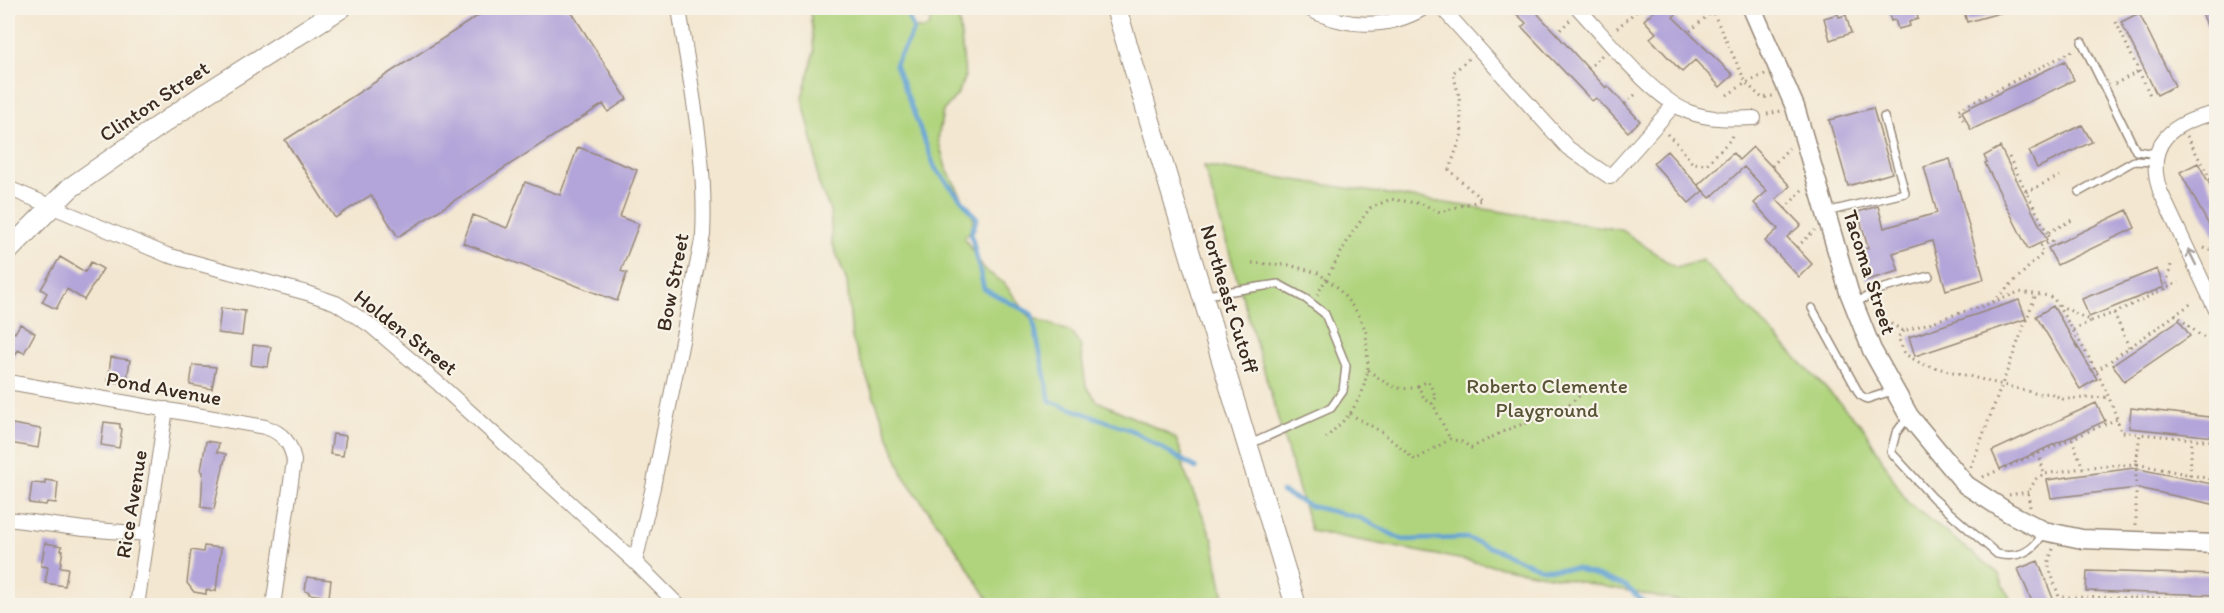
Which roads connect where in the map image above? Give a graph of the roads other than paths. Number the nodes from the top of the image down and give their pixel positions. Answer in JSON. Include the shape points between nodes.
{"nodes":[{"id":1,"x":341,"y":8,"type":"edge"},
{"id":2,"x":679,"y":8,"type":"edge"},
{"id":3,"x":1116,"y":8,"type":"edge"},
{"id":4,"x":1307,"y":8,"type":"edge"},
{"id":5,"x":1424,"y":8,"type":"edge"},
{"id":6,"x":1443,"y":8,"type":"edge"},
{"id":7,"x":1752,"y":8,"type":"edge"},
{"id":8,"x":1575,"y":13,"type":"edge"},
{"id":9,"x":2083,"y":44,"type":"road end"},
{"id":10,"x":1674,"y":105,"type":"junction"},
{"id":11,"x":2217,"y":113,"type":"edge"},
{"id":12,"x":1884,"y":117,"type":"dead end"},
{"id":13,"x":1754,"y":118,"type":"road end"},
{"id":14,"x":2157,"y":158,"type":"junction"},
{"id":15,"x":8,"y":189,"type":"edge"},
{"id":16,"x":2079,"y":192,"type":"dead end"},
{"id":17,"x":51,"y":207,"type":"junction"},
{"id":18,"x":1826,"y":212,"type":"junction"},
{"id":19,"x":8,"y":251,"type":"edge"},
{"id":20,"x":1929,"y":276,"type":"dead end"},
{"id":21,"x":1204,"y":295,"type":"junction"},
{"id":22,"x":1853,"y":304,"type":"junction"},
{"id":23,"x":1812,"y":308,"type":"dead end"},
{"id":24,"x":2217,"y":310,"type":"edge"},
{"id":25,"x":8,"y":382,"type":"edge"},
{"id":26,"x":1894,"y":390,"type":"junction"},
{"id":27,"x":166,"y":409,"type":"junction"},
{"id":28,"x":1909,"y":416,"type":"junction"},
{"id":29,"x":1248,"y":445,"type":"junction"},
{"id":30,"x":8,"y":519,"type":"edge"},
{"id":31,"x":2044,"y":531,"type":"junction"},
{"id":32,"x":148,"y":534,"type":"junction"},
{"id":33,"x":2217,"y":544,"type":"edge"},
{"id":34,"x":635,"y":562,"type":"junction"},
{"id":35,"x":137,"y":606,"type":"edge"},
{"id":36,"x":273,"y":606,"type":"edge"},
{"id":37,"x":679,"y":606,"type":"edge"},
{"id":38,"x":1296,"y":606,"type":"edge"}],
"edges":[{"from":1,"to":17,"type":"main road","name":"Clinton Street","via":[[134,142],[70,188]]},
{"from":2,"to":34,"type":"street","name":"Bow Street","via":[[703,165],[704,235]]},
{"from":3,"to":21,"type":"main road","name":"Northeast Cutoff"},
{"from":4,"to":5,"type":"street","via":[[1337,20],[1365,24],[1399,20]]},
{"from":6,"to":10,"type":"street","via":[[1568,148],[1610,177]]},
{"from":7,"to":18,"type":"street","name":"Tacoma Street","via":[[1795,107]]},
{"from":8,"to":10,"type":"street"},
{"from":9,"to":14,"type":"lane","via":[[2136,151]]},
{"from":10,"to":13,"type":"street","via":[[1711,117]]},
{"from":11,"to":14,"type":"street","via":[[2177,125],[2161,142]]},
{"from":12,"to":18,"type":"lane","via":[[1905,193]]},
{"from":14,"to":16,"type":"lane","via":[[2134,161]]},
{"from":24,"to":14,"type":"street","one_way":true,"via":[[2160,191]]},
{"from":15,"to":17,"type":"street","name":"Holden Street"},
{"from":17,"to":19,"type":"main road","name":"Clinton Street"},
{"from":17,"to":34,"type":"street","name":"Holden Street","via":[[167,255],[336,303],[370,325],[440,384]]},
{"from":18,"to":22,"type":"street","name":"Tacoma Street"},
{"from":20,"to":22,"type":"lane","via":[[1881,289]]},
{"from":21,"to":29,"type":"main road","name":"Northeast Cutoff"},
{"from":21,"to":29,"type":"lane","via":[[1278,284],[1325,314],[1346,366],[1343,391],[1331,408]]},
{"from":22,"to":26,"type":"street","name":"Tacoma Street"},
{"from":23,"to":26,"type":"lane","via":[[1860,394],[1867,399]]},
{"from":25,"to":27,"type":"street","name":"Pond Avenue"},
{"from":26,"to":28,"type":"street","name":"Tacoma Street"},
{"from":27,"to":32,"type":"street","name":"Rice Avenue"},
{"from":27,"to":36,"type":"street","name":"Pond Avenue","via":[[266,427],[288,440],[294,461]]},
{"from":28,"to":31,"type":"street","name":"Tacoma Street","via":[[1966,485]]},
{"from":28,"to":31,"type":"lane","via":[[1896,434],[1891,452],[1933,498],[1997,554],[2023,554],[2038,543]]},
{"from":29,"to":38,"type":"main road","name":"Northeast Cutoff"},
{"from":30,"to":32,"type":"street"},
{"from":31,"to":33,"type":"street","name":"Tacoma Street","via":[[2082,539]]},
{"from":32,"to":35,"type":"street","name":"Rice Avenue"},
{"from":34,"to":37,"type":"street","name":"Holden Street"}]}
